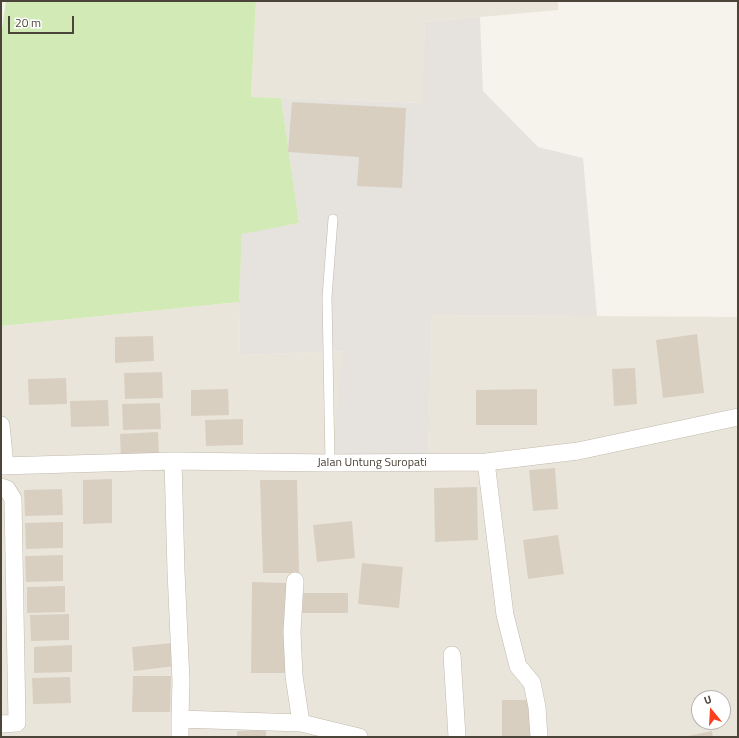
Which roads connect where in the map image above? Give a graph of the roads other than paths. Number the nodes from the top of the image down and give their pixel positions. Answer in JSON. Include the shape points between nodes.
{"nodes":[{"id":1,"x":333,"y":219,"type":"dead end"},
{"id":2,"x":738,"y":417,"type":"edge"},
{"id":3,"x":1,"y":425,"type":"edge"},
{"id":4,"x":173,"y":461,"type":"junction"},
{"id":5,"x":486,"y":462,"type":"junction"},
{"id":6,"x":330,"y":463,"type":"junction"},
{"id":7,"x":3,"y":466,"type":"edge"},
{"id":8,"x":1,"y":487,"type":"edge"},
{"id":9,"x":295,"y":581,"type":"dead end"},
{"id":10,"x":452,"y":656,"type":"dead end"},
{"id":11,"x":180,"y":720,"type":"junction"},
{"id":12,"x":1,"y":724,"type":"edge"},
{"id":13,"x":301,"y":724,"type":"junction"},
{"id":14,"x":180,"y":737,"type":"edge"},
{"id":15,"x":359,"y":737,"type":"edge"},
{"id":16,"x":457,"y":737,"type":"edge"},
{"id":17,"x":539,"y":737,"type":"edge"}],
"edges":[{"from":1,"to":6,"type":"lane","via":[[327,297]]},
{"from":2,"to":5,"type":"street","name":"Jalan Untung Suropati","via":[[578,451]]},
{"from":3,"to":7,"type":"street"},
{"from":4,"to":6,"type":"street","name":"Jalan Untung Suropati"},
{"from":4,"to":7,"type":"street","name":"Jalan Untung Suropati"},
{"from":4,"to":11,"type":"street","via":[[181,681]]},
{"from":5,"to":6,"type":"street","name":"Jalan Untung Suropati"},
{"from":5,"to":17,"type":"street","via":[[505,615],[518,666],[532,683]]},
{"from":8,"to":12,"type":"street","via":[[7,489],[13,499],[18,723]]},
{"from":9,"to":13,"type":"street","via":[[292,632],[294,676]]},
{"from":10,"to":16,"type":"street"},
{"from":11,"to":13,"type":"street"},
{"from":11,"to":14,"type":"street"},
{"from":13,"to":15,"type":"street"}]}
